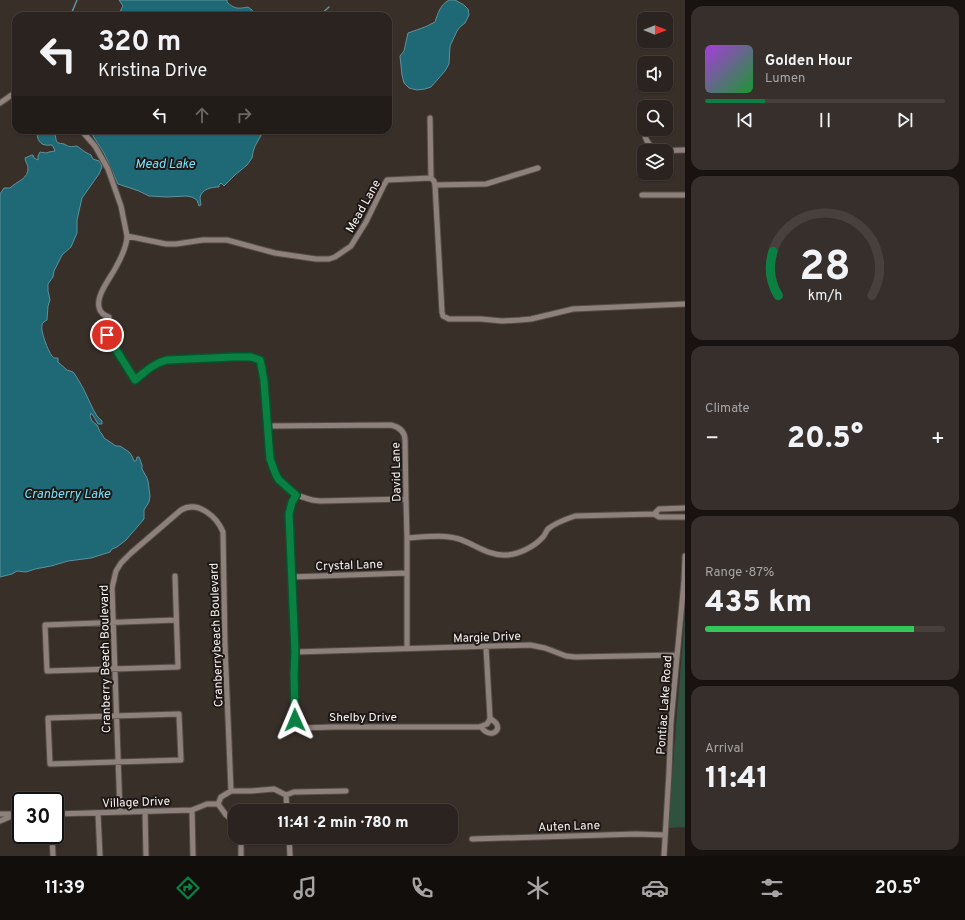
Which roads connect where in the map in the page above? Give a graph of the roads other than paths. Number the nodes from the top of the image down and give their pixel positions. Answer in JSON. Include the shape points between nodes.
{"nodes":[{"id":1,"x":12,"y":95,"type":"edge"},
{"id":2,"x":0,"y":103,"type":"edge"},
{"id":3,"x":430,"y":118,"type":"dead end"},
{"id":4,"x":84,"y":134,"type":"edge"},
{"id":5,"x":646,"y":136,"type":"edge"},
{"id":6,"x":685,"y":150,"type":"edge"},
{"id":7,"x":538,"y":168,"type":"dead end"},
{"id":8,"x":431,"y":178,"type":"junction"},
{"id":9,"x":435,"y":185,"type":"junction"},
{"id":10,"x":642,"y":195,"type":"dead end"},
{"id":11,"x":685,"y":195,"type":"edge"},
{"id":12,"x":128,"y":236,"type":"junction"},
{"id":13,"x":685,"y":304,"type":"edge"},
{"id":14,"x":109,"y":317,"type":"dead end"},
{"id":15,"x":107,"y":335,"type":"dead end"},
{"id":16,"x":268,"y":426,"type":"junction"},
{"id":17,"x":296,"y":495,"type":"junction"},
{"id":18,"x":406,"y":499,"type":"junction"},
{"id":19,"x":685,"y":508,"type":"edge"},
{"id":20,"x":181,"y":510,"type":"joint"},
{"id":21,"x":654,"y":514,"type":"junction"},
{"id":22,"x":685,"y":517,"type":"edge"},
{"id":23,"x":407,"y":538,"type":"junction"},
{"id":24,"x":685,"y":556,"type":"edge"},
{"id":25,"x":407,"y":573,"type":"junction"},
{"id":26,"x":175,"y":576,"type":"dead end"},
{"id":27,"x":291,"y":577,"type":"junction"},
{"id":28,"x":176,"y":620,"type":"junction"},
{"id":29,"x":113,"y":622,"type":"junction"},
{"id":30,"x":486,"y":647,"type":"junction"},
{"id":31,"x":407,"y":649,"type":"junction"},
{"id":32,"x":295,"y":652,"type":"junction"},
{"id":33,"x":677,"y":655,"type":"junction"},
{"id":34,"x":114,"y":668,"type":"junction"},
{"id":35,"x":116,"y":716,"type":"junction"},
{"id":36,"x":490,"y":718,"type":"junction"},
{"id":37,"x":481,"y":727,"type":"junction"},
{"id":38,"x":118,"y":762,"type":"junction"},
{"id":39,"x":231,"y":791,"type":"junction"},
{"id":40,"x":346,"y":791,"type":"dead end"},
{"id":41,"x":286,"y":795,"type":"junction"},
{"id":42,"x":218,"y":804,"type":"junction"},
{"id":43,"x":287,"y":804,"type":"edge"},
{"id":44,"x":192,"y":810,"type":"junction"},
{"id":45,"x":145,"y":811,"type":"junction"},
{"id":46,"x":120,"y":812,"type":"junction"},
{"id":47,"x":98,"y":813,"type":"junction"},
{"id":48,"x":0,"y":814,"type":"edge"},
{"id":49,"x":64,"y":814,"type":"edge"},
{"id":50,"x":12,"y":816,"type":"joint"},
{"id":51,"x":228,"y":817,"type":"edge"},
{"id":52,"x":0,"y":821,"type":"edge"},
{"id":53,"x":665,"y":835,"type":"junction"},
{"id":54,"x":472,"y":839,"type":"dead end"},
{"id":55,"x":52,"y":844,"type":"edge"},
{"id":56,"x":241,"y":844,"type":"edge"},
{"id":57,"x":289,"y":844,"type":"edge"},
{"id":58,"x":53,"y":856,"type":"edge"},
{"id":59,"x":100,"y":856,"type":"edge"},
{"id":60,"x":146,"y":856,"type":"edge"},
{"id":61,"x":193,"y":856,"type":"edge"},
{"id":62,"x":241,"y":856,"type":"edge"},
{"id":63,"x":290,"y":856,"type":"edge"},
{"id":64,"x":664,"y":856,"type":"edge"}],
"edges":[{"from":1,"to":2,"type":"street"},
{"from":3,"to":8,"type":"street"},
{"from":4,"to":12,"type":"street","via":[[95,146],[108,169]]},
{"from":5,"to":6,"type":"street","via":[[647,142],[657,149]]},
{"from":7,"to":9,"type":"street","via":[[486,184]]},
{"from":8,"to":9,"type":"street"},
{"from":8,"to":12,"type":"street","name":"Mead Lane","via":[[387,180],[351,246],[329,259],[275,253],[227,240],[166,244]]},
{"from":9,"to":13,"type":"street","via":[[442,312],[443,316],[449,319],[520,320],[573,309]]},
{"from":10,"to":11,"type":"street"},
{"from":12,"to":14,"type":"street","via":[[117,266],[98,303],[100,312]]},
{"from":15,"to":16,"type":"street","via":[[135,380],[160,361],[234,357],[260,360]]},
{"from":16,"to":17,"type":"street","via":[[270,459],[276,475]]},
{"from":16,"to":18,"type":"street","name":"David Lane","via":[[391,425],[400,429],[405,436]]},
{"from":17,"to":18,"type":"street","via":[[320,501]]},
{"from":17,"to":27,"type":"street","name":"Shelby Drive","via":[[289,514]]},
{"from":18,"to":23,"type":"street","name":"David Lane"},
{"from":19,"to":21,"type":"street","via":[[659,509]]},
{"from":20,"to":29,"type":"street","name":"Cranberry Beach Boulevard","via":[[118,566],[112,588]]},
{"from":20,"to":39,"type":"street","name":"Cranberrybeach Boulevard","via":[[198,508],[214,517],[223,532]]},
{"from":21,"to":22,"type":"street","via":[[660,518]]},
{"from":21,"to":23,"type":"street","via":[[575,516],[548,530],[542,538],[522,551],[505,555],[450,537]]},
{"from":23,"to":25,"type":"street","name":"David Lane"},
{"from":24,"to":33,"type":"street","name":"Pontiac Lake Road"},
{"from":25,"to":27,"type":"street","name":"Crystal Lane"},
{"from":25,"to":31,"type":"street","name":"David Lane"},
{"from":26,"to":28,"type":"street"},
{"from":27,"to":32,"type":"street","name":"Shelby Drive"},
{"from":28,"to":29,"type":"street"},
{"from":28,"to":34,"type":"street","via":[[178,667]]},
{"from":29,"to":34,"type":"street","name":"Cranberry Beach Boulevard"},
{"from":29,"to":34,"type":"street","via":[[45,625],[48,671]]},
{"from":30,"to":31,"type":"street","name":"Margie Drive"},
{"from":30,"to":33,"type":"street","name":"Margie Drive","via":[[530,645],[575,657]]},
{"from":30,"to":36,"type":"street"},
{"from":31,"to":32,"type":"street","name":"Margie Drive"},
{"from":32,"to":37,"type":"street","name":"Shelby Drive","via":[[295,720],[300,728]]},
{"from":33,"to":53,"type":"street","name":"Pontiac Lake Road"},
{"from":34,"to":35,"type":"street","name":"Cranberry Beach Boulevard"},
{"from":35,"to":38,"type":"street","name":"Cranberry Beach Boulevard"},
{"from":35,"to":38,"type":"street","via":[[179,714],[181,760]]},
{"from":35,"to":38,"type":"street","via":[[48,718],[50,764]]},
{"from":36,"to":37,"type":"street","via":[[487,724]]},
{"from":36,"to":37,"type":"street","via":[[497,724],[496,731],[487,733]]},
{"from":38,"to":46,"type":"street","name":"Cranberry Beach Boulevard"},
{"from":39,"to":41,"type":"street","via":[[274,789]]},
{"from":39,"to":42,"type":"street","via":[[221,797]]},
{"from":40,"to":41,"type":"street","via":[[294,792]]},
{"from":41,"to":43,"type":"street"},
{"from":42,"to":44,"type":"street","name":"Village Drive","via":[[207,804]]},
{"from":42,"to":51,"type":"street"},
{"from":44,"to":45,"type":"street","name":"Village Drive"},
{"from":44,"to":61,"type":"street"},
{"from":45,"to":46,"type":"street","name":"Village Drive"},
{"from":45,"to":60,"type":"street"},
{"from":46,"to":47,"type":"street","name":"Village Drive"},
{"from":47,"to":49,"type":"street","name":"Village Drive"},
{"from":47,"to":59,"type":"street"},
{"from":48,"to":50,"type":"street"},
{"from":50,"to":52,"type":"street"},
{"from":53,"to":54,"type":"street","name":"Auten Lane"},
{"from":53,"to":64,"type":"street","name":"Pontiac Lake Road"},
{"from":55,"to":58,"type":"street"},
{"from":56,"to":62,"type":"street"},
{"from":57,"to":63,"type":"street"}]}
